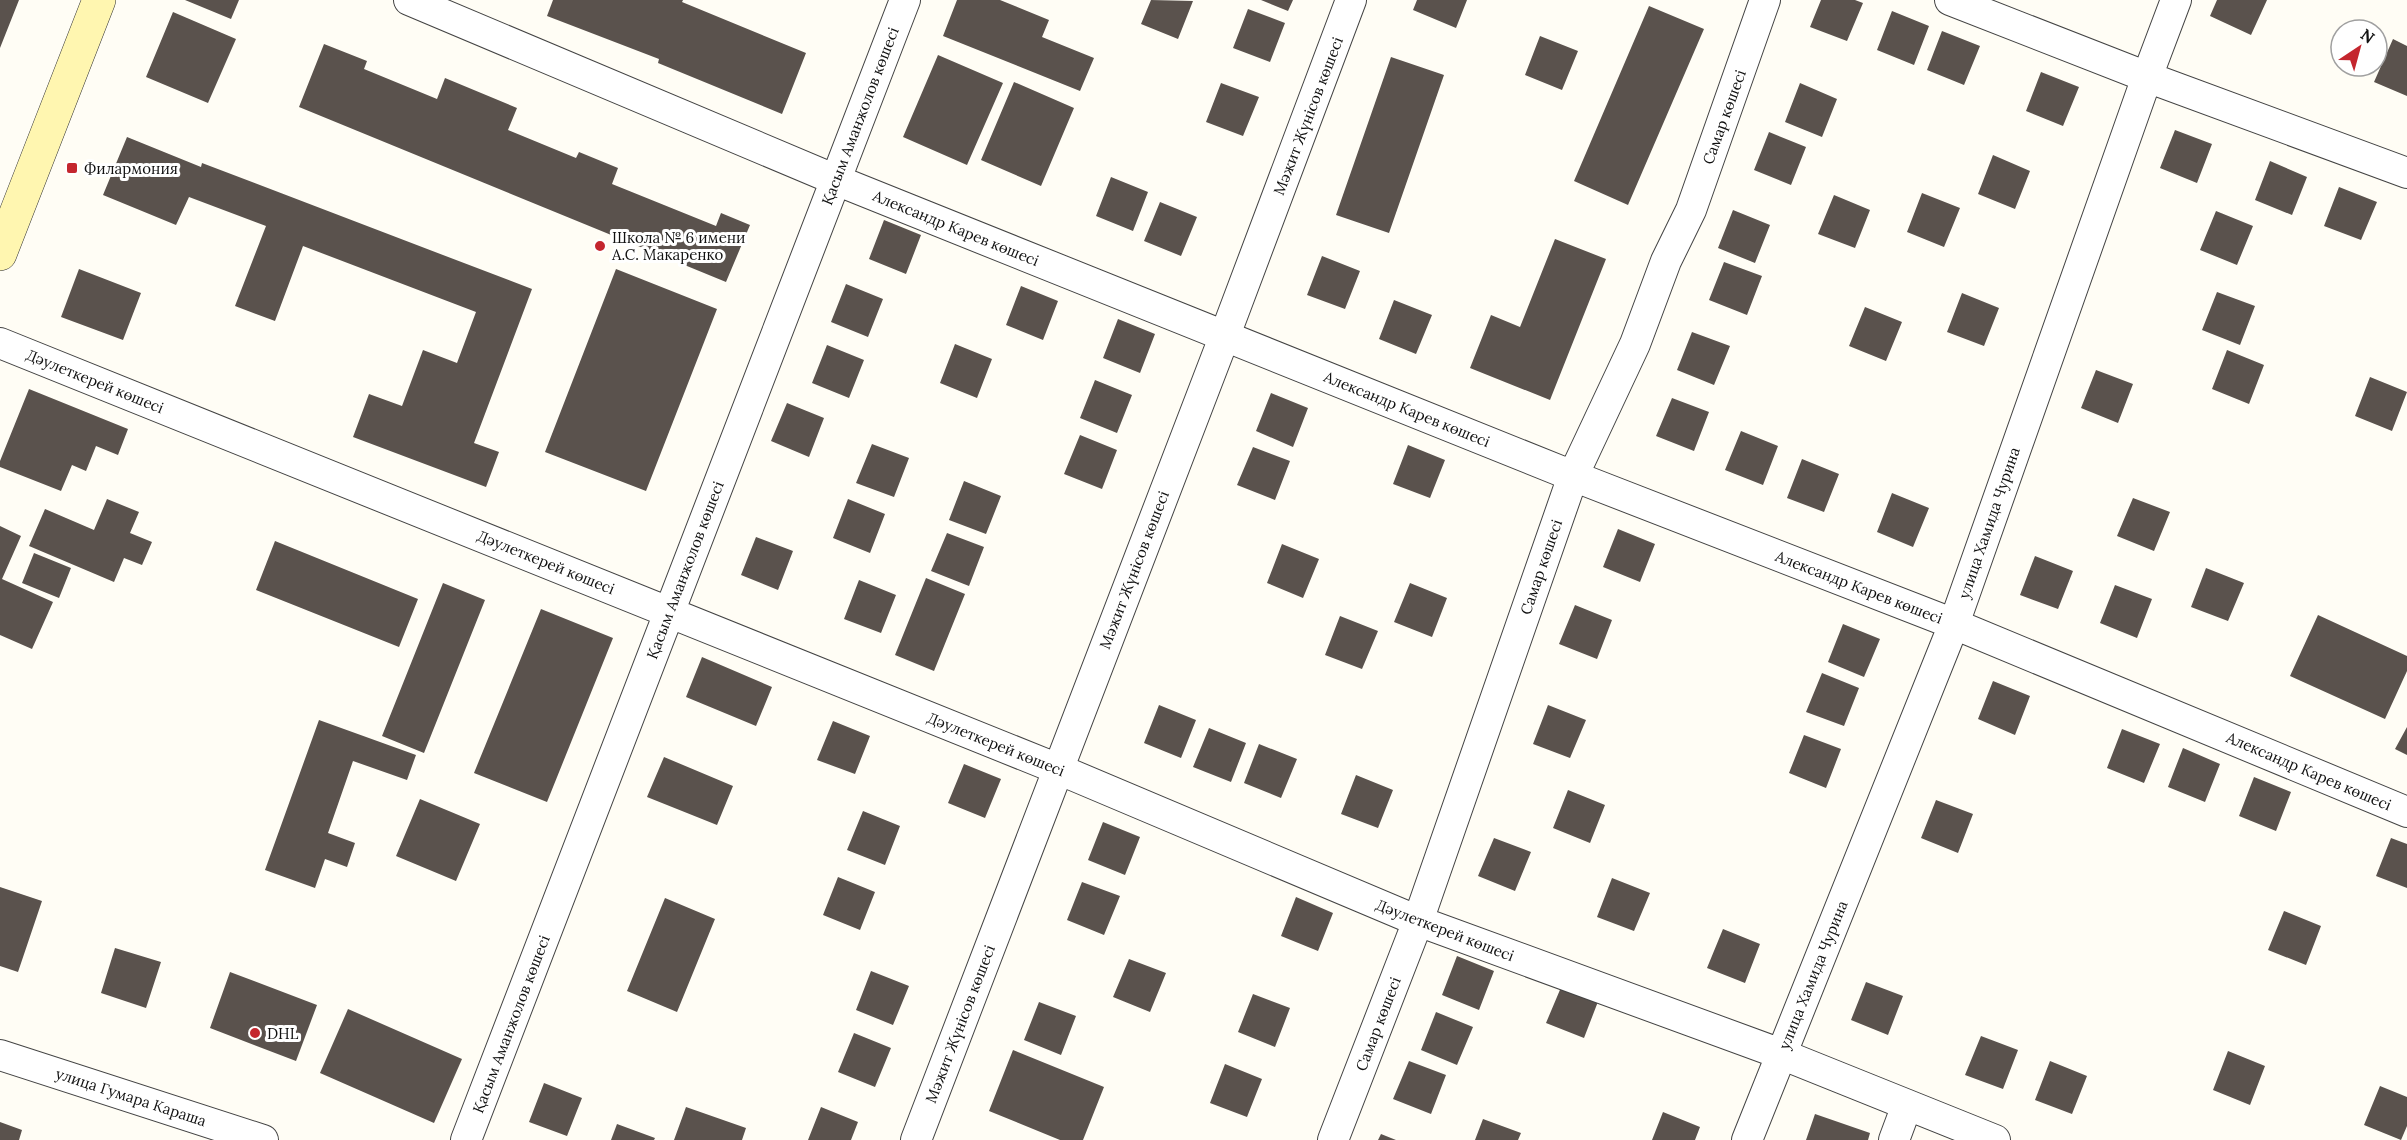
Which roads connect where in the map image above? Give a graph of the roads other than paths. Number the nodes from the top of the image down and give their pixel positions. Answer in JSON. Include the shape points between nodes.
{"nodes":[{"id":1,"x":99,"y":0,"type":"edge"},
{"id":2,"x":409,"y":0,"type":"edge"},
{"id":3,"x":905,"y":0,"type":"edge"},
{"id":4,"x":1351,"y":0,"type":"edge"},
{"id":5,"x":1765,"y":0,"type":"edge"},
{"id":6,"x":1950,"y":0,"type":"edge"},
{"id":7,"x":2176,"y":0,"type":"edge"},
{"id":8,"x":2147,"y":77,"type":"junction"},
{"id":9,"x":2407,"y":173,"type":"edge"},
{"id":10,"x":836,"y":180,"type":"junction"},
{"id":11,"x":0,"y":254,"type":"edge"},
{"id":12,"x":1226,"y":335,"type":"junction"},
{"id":13,"x":0,"y":343,"type":"edge"},
{"id":14,"x":1573,"y":477,"type":"junction"},
{"id":15,"x":669,"y":611,"type":"junction"},
{"id":16,"x":1954,"y":624,"type":"junction"},
{"id":17,"x":1058,"y":769,"type":"junction"},
{"id":18,"x":2407,"y":812,"type":"edge"},
{"id":19,"x":1418,"y":921,"type":"junction"},
{"id":20,"x":1781,"y":1054,"type":"junction"},
{"id":21,"x":0,"y":1055,"type":"edge"},
{"id":22,"x":1907,"y":1105,"type":"junction"},
{"id":23,"x":262,"y":1140,"type":"edge"},
{"id":24,"x":466,"y":1140,"type":"edge"},
{"id":25,"x":916,"y":1140,"type":"edge"},
{"id":26,"x":1333,"y":1140,"type":"edge"},
{"id":27,"x":1747,"y":1140,"type":"edge"},
{"id":28,"x":1894,"y":1140,"type":"edge"},
{"id":29,"x":1995,"y":1140,"type":"edge"}],
"edges":[{"from":1,"to":11,"type":"main road"},
{"from":2,"to":10,"type":"street","name":"Александр Карев көшесі"},
{"from":3,"to":10,"type":"street","name":"Қасым Аманжолов көшесі"},
{"from":4,"to":12,"type":"street","name":"Мәжит Жүнісов көшесі"},
{"from":5,"to":14,"type":"street","name":"Самар көшесі","via":[[1691,210]]},
{"from":6,"to":8,"type":"street"},
{"from":7,"to":8,"type":"street","name":"улица Хамида Чурина"},
{"from":8,"to":9,"type":"street"},
{"from":8,"to":16,"type":"street","name":"улица Хамида Чурина"},
{"from":10,"to":12,"type":"street","name":"Александр Карев көшесі"},
{"from":10,"to":15,"type":"street","name":"Қасым Аманжолов көшесі"},
{"from":12,"to":14,"type":"street","name":"Александр Карев көшесі"},
{"from":12,"to":17,"type":"street","name":"Мәжит Жүнісов көшесі"},
{"from":13,"to":15,"type":"street","name":"Дәулеткерей көшесі"},
{"from":14,"to":16,"type":"street","name":"Александр Карев көшесі"},
{"from":14,"to":19,"type":"street","name":"Самар көшесі"},
{"from":15,"to":17,"type":"street","name":"Дәулеткерей көшесі"},
{"from":15,"to":24,"type":"street","name":"Қасым Аманжолов көшесі"},
{"from":16,"to":18,"type":"street","name":"Александр Карев көшесі"},
{"from":16,"to":20,"type":"street","name":"улица Хамида Чурина"},
{"from":17,"to":19,"type":"street","name":"Дәулеткерей көшесі"},
{"from":17,"to":25,"type":"street","name":"Мәжит Жүнісов көшесі"},
{"from":19,"to":20,"type":"street","name":"Дәулеткерей көшесі"},
{"from":19,"to":26,"type":"street","name":"Самар көшесі"},
{"from":20,"to":22,"type":"street","name":"Дәулеткерей көшесі"},
{"from":20,"to":27,"type":"street","name":"улица Хамида Чурина"},
{"from":21,"to":23,"type":"street","name":"улица Гумара Караша"},
{"from":22,"to":28,"type":"street"},
{"from":22,"to":29,"type":"street","name":"Дәулеткерей көшесі"}]}
